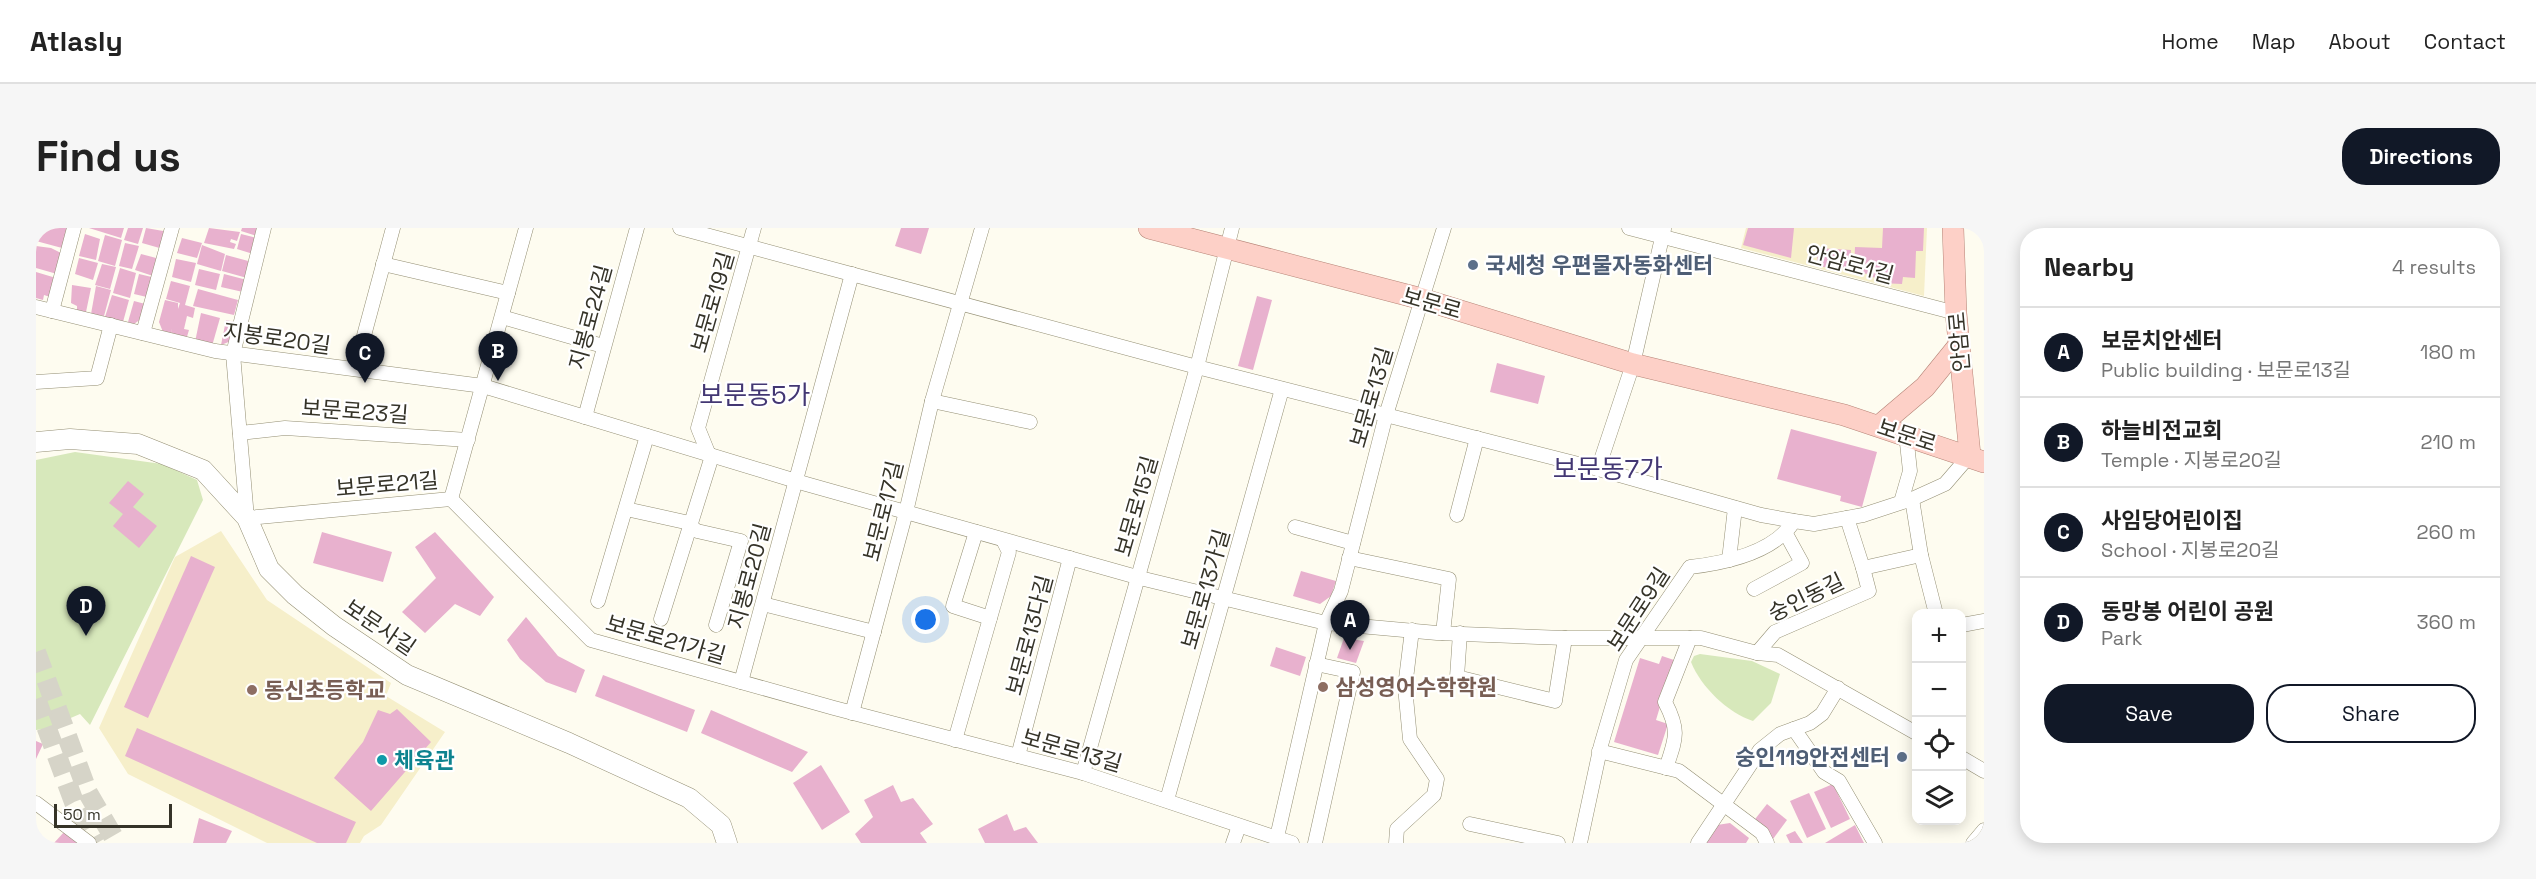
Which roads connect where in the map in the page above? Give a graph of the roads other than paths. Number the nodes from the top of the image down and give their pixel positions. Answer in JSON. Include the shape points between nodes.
{"nodes":[{"id":1,"x":74,"y":228,"type":"edge"},
{"id":2,"x":172,"y":228,"type":"edge"},
{"id":3,"x":264,"y":228,"type":"edge"},
{"id":4,"x":393,"y":228,"type":"edge"},
{"id":5,"x":526,"y":228,"type":"edge"},
{"id":6,"x":637,"y":228,"type":"edge"},
{"id":7,"x":680,"y":228,"type":"edge"},
{"id":8,"x":754,"y":228,"type":"edge"},
{"id":9,"x":982,"y":228,"type":"edge"},
{"id":10,"x":1149,"y":228,"type":"edge"},
{"id":11,"x":1232,"y":228,"type":"edge"},
{"id":12,"x":1444,"y":228,"type":"edge"},
{"id":13,"x":1629,"y":228,"type":"edge"},
{"id":14,"x":1953,"y":228,"type":"edge"},
{"id":15,"x":1663,"y":232,"type":"edge"},
{"id":16,"x":750,"y":247,"type":"junction"},
{"id":17,"x":1228,"y":249,"type":"junction"},
{"id":18,"x":383,"y":264,"type":"junction"},
{"id":19,"x":852,"y":274,"type":"junction"},
{"id":20,"x":508,"y":293,"type":"junction"},
{"id":21,"x":1422,"y":299,"type":"junction"},
{"id":22,"x":961,"y":303,"type":"junction"},
{"id":23,"x":36,"y":307,"type":"edge"},
{"id":24,"x":52,"y":311,"type":"junction"},
{"id":25,"x":1956,"y":313,"type":"junction"},
{"id":26,"x":502,"y":317,"type":"junction"},
{"id":27,"x":111,"y":325,"type":"junction"},
{"id":28,"x":143,"y":333,"type":"junction"},
{"id":29,"x":1959,"y":345,"type":"junction"},
{"id":30,"x":603,"y":346,"type":"junction"},
{"id":31,"x":232,"y":354,"type":"junction"},
{"id":32,"x":1633,"y":364,"type":"junction"},
{"id":33,"x":1197,"y":367,"type":"junction"},
{"id":34,"x":355,"y":369,"type":"junction"},
{"id":35,"x":36,"y":382,"type":"edge"},
{"id":36,"x":483,"y":386,"type":"junction"},
{"id":37,"x":1282,"y":389,"type":"junction"},
{"id":38,"x":932,"y":401,"type":"junction"},
{"id":39,"x":1386,"y":416,"type":"junction"},
{"id":40,"x":585,"y":417,"type":"junction"},
{"id":41,"x":1030,"y":422,"type":"dead end"},
{"id":42,"x":1879,"y":426,"type":"junction"},
{"id":43,"x":240,"y":433,"type":"junction"},
{"id":44,"x":1906,"y":434,"type":"junction"},
{"id":45,"x":647,"y":436,"type":"junction"},
{"id":46,"x":1477,"y":438,"type":"junction"},
{"id":47,"x":468,"y":440,"type":"junction"},
{"id":48,"x":36,"y":442,"type":"edge"},
{"id":49,"x":711,"y":456,"type":"junction"},
{"id":50,"x":1979,"y":461,"type":"edge"},
{"id":51,"x":1598,"y":469,"type":"junction"},
{"id":52,"x":796,"y":482,"type":"junction"},
{"id":53,"x":452,"y":499,"type":"junction"},
{"id":54,"x":1906,"y":500,"type":"junction"},
{"id":55,"x":1735,"y":508,"type":"junction"},
{"id":56,"x":626,"y":509,"type":"junction"},
{"id":57,"x":906,"y":512,"type":"junction"},
{"id":58,"x":1457,"y":515,"type":"dead end"},
{"id":59,"x":247,"y":518,"type":"junction"},
{"id":60,"x":1847,"y":518,"type":"junction"},
{"id":61,"x":689,"y":525,"type":"junction"},
{"id":62,"x":1295,"y":527,"type":"dead end"},
{"id":63,"x":1789,"y":527,"type":"junction"},
{"id":64,"x":976,"y":532,"type":"junction"},
{"id":65,"x":1003,"y":540,"type":"junction"},
{"id":66,"x":1353,"y":543,"type":"junction"},
{"id":67,"x":1921,"y":555,"type":"junction"},
{"id":68,"x":1070,"y":558,"type":"junction"},
{"id":69,"x":1349,"y":558,"type":"junction"},
{"id":70,"x":1730,"y":560,"type":"junction"},
{"id":71,"x":1863,"y":568,"type":"junction"},
{"id":72,"x":1138,"y":577,"type":"junction"},
{"id":73,"x":1754,"y":589,"type":"dead end"},
{"id":74,"x":1225,"y":598,"type":"junction"},
{"id":75,"x":598,"y":601,"type":"dead end"},
{"id":76,"x":763,"y":604,"type":"junction"},
{"id":77,"x":1935,"y":609,"type":"edge"},
{"id":78,"x":990,"y":618,"type":"junction"},
{"id":79,"x":661,"y":619,"type":"dead end"},
{"id":80,"x":1984,"y":621,"type":"edge"},
{"id":81,"x":1326,"y":623,"type":"junction"},
{"id":82,"x":1966,"y":624,"type":"edge"},
{"id":83,"x":716,"y":625,"type":"dead end"},
{"id":84,"x":1412,"y":630,"type":"junction"},
{"id":85,"x":874,"y":632,"type":"junction"},
{"id":86,"x":1443,"y":633,"type":"junction"},
{"id":87,"x":1460,"y":633,"type":"junction"},
{"id":88,"x":1690,"y":638,"type":"junction"},
{"id":89,"x":1565,"y":639,"type":"junction"},
{"id":90,"x":1638,"y":639,"type":"junction"},
{"id":91,"x":1757,"y":653,"type":"junction"},
{"id":92,"x":1316,"y":664,"type":"junction"},
{"id":93,"x":741,"y":682,"type":"junction"},
{"id":94,"x":1838,"y":688,"type":"junction"},
{"id":95,"x":852,"y":713,"type":"junction"},
{"id":96,"x":1794,"y":729,"type":"junction"},
{"id":97,"x":1912,"y":730,"type":"edge"},
{"id":98,"x":955,"y":740,"type":"junction"},
{"id":99,"x":1599,"y":751,"type":"junction"},
{"id":100,"x":1018,"y":756,"type":"junction"},
{"id":101,"x":1966,"y":760,"type":"edge"},
{"id":102,"x":1666,"y":768,"type":"junction"},
{"id":103,"x":1984,"y":771,"type":"edge"},
{"id":104,"x":1083,"y":773,"type":"junction"},
{"id":105,"x":1167,"y":800,"type":"junction"},
{"id":106,"x":36,"y":803,"type":"edge"},
{"id":107,"x":1722,"y":804,"type":"junction"},
{"id":108,"x":1470,"y":824,"type":"dead end"},
{"id":109,"x":1239,"y":826,"type":"junction"},
{"id":110,"x":1984,"y":830,"type":"edge"},
{"id":111,"x":1277,"y":837,"type":"junction"},
{"id":112,"x":89,"y":843,"type":"edge"},
{"id":113,"x":727,"y":843,"type":"edge"},
{"id":114,"x":1233,"y":843,"type":"edge"},
{"id":115,"x":1292,"y":843,"type":"edge"},
{"id":116,"x":1315,"y":843,"type":"edge"},
{"id":117,"x":1396,"y":843,"type":"edge"},
{"id":118,"x":1558,"y":843,"type":"edge"},
{"id":119,"x":1580,"y":843,"type":"edge"},
{"id":120,"x":1698,"y":843,"type":"edge"},
{"id":121,"x":1767,"y":843,"type":"edge"},
{"id":122,"x":1875,"y":843,"type":"edge"},
{"id":123,"x":1973,"y":843,"type":"edge"}],
"edges":[{"from":1,"to":24,"type":"street"},
{"from":2,"to":28,"type":"street"},
{"from":3,"to":31,"type":"street"},
{"from":4,"to":18,"type":"street"},
{"from":5,"to":20,"type":"street","name":"보문로21길"},
{"from":6,"to":30,"type":"street","name":"지봉로24길"},
{"from":7,"to":16,"type":"street"},
{"from":8,"to":16,"type":"street","name":"보문로19길"},
{"from":9,"to":22,"type":"street","name":"보문로17길"},
{"from":10,"to":17,"type":"main road","name":"보문로"},
{"from":11,"to":17,"type":"street"},
{"from":12,"to":21,"type":"street","name":"보문로13길"},
{"from":13,"to":15,"type":"street","name":"안암로1길"},
{"from":14,"to":25,"type":"main road","name":"안암로"},
{"from":15,"to":25,"type":"street","name":"안암로1길"},
{"from":15,"to":32,"type":"street"},
{"from":16,"to":19,"type":"street"},
{"from":16,"to":49,"type":"street","name":"보문로19길","via":[[698,428]]},
{"from":17,"to":21,"type":"main road","name":"보문로"},
{"from":17,"to":33,"type":"street","name":"보문로15길"},
{"from":18,"to":20,"type":"street"},
{"from":18,"to":34,"type":"street"},
{"from":19,"to":22,"type":"street"},
{"from":19,"to":52,"type":"street"},
{"from":20,"to":26,"type":"street","name":"보문로21길"},
{"from":21,"to":32,"type":"main road","name":"보문로"},
{"from":21,"to":39,"type":"street","name":"보문로13길"},
{"from":22,"to":33,"type":"street"},
{"from":22,"to":38,"type":"street","name":"보문로17길"},
{"from":23,"to":24,"type":"street","name":"지봉로20길"},
{"from":24,"to":27,"type":"street","name":"지봉로20길"},
{"from":25,"to":29,"type":"main road","name":"안암로"},
{"from":26,"to":30,"type":"street"},
{"from":26,"to":36,"type":"street","name":"보문로21길"},
{"from":27,"to":28,"type":"street","name":"지봉로20길"},
{"from":27,"to":35,"type":"street","via":[[97,378]]},
{"from":28,"to":31,"type":"street","name":"지봉로20길"},
{"from":29,"to":42,"type":"main road","via":[[1925,387]]},
{"from":29,"to":50,"type":"main road","name":"안암로"},
{"from":30,"to":40,"type":"street","name":"지봉로24길"},
{"from":31,"to":34,"type":"street","name":"지봉로20길"},
{"from":31,"to":43,"type":"street"},
{"from":32,"to":42,"type":"main road","name":"보문로"},
{"from":32,"to":51,"type":"street"},
{"from":33,"to":37,"type":"street"},
{"from":33,"to":72,"type":"street","name":"보문로15길"},
{"from":34,"to":36,"type":"street","name":"지봉로20길"},
{"from":36,"to":40,"type":"street","name":"지봉로20길"},
{"from":36,"to":47,"type":"street","name":"보문로21길"},
{"from":37,"to":39,"type":"street"},
{"from":37,"to":74,"type":"street","name":"보문로13가길"},
{"from":38,"to":41,"type":"street"},
{"from":38,"to":57,"type":"street","name":"보문로17길"},
{"from":39,"to":46,"type":"street"},
{"from":39,"to":66,"type":"street","name":"보문로13길"},
{"from":40,"to":45,"type":"street","name":"지봉로20길"},
{"from":42,"to":44,"type":"main road","name":"보문로"},
{"from":43,"to":47,"type":"street","name":"보문로23길","via":[[285,428]]},
{"from":43,"to":59,"type":"street"},
{"from":44,"to":50,"type":"main road","name":"보문로"},
{"from":44,"to":54,"type":"street","via":[[1910,471]]},
{"from":45,"to":49,"type":"street","name":"지봉로20길"},
{"from":45,"to":56,"type":"street"},
{"from":46,"to":51,"type":"street"},
{"from":46,"to":58,"type":"street"},
{"from":47,"to":53,"type":"street","name":"보문로21길"},
{"from":48,"to":59,"type":"street","name":"보문사길","via":[[70,439],[138,444],[203,470]]},
{"from":49,"to":52,"type":"street","name":"지봉로20길"},
{"from":49,"to":61,"type":"street"},
{"from":50,"to":54,"type":"street","via":[[1945,484]]},
{"from":51,"to":55,"type":"street"},
{"from":52,"to":57,"type":"street","name":"지봉로20길"},
{"from":52,"to":76,"type":"street","name":"지봉로20길"},
{"from":53,"to":59,"type":"street","name":"보문로21길"},
{"from":53,"to":93,"type":"street","name":"보문로21가길","via":[[591,640]]},
{"from":54,"to":60,"type":"street"},
{"from":54,"to":67,"type":"street"},
{"from":55,"to":63,"type":"street"},
{"from":55,"to":70,"type":"street"},
{"from":56,"to":61,"type":"street"},
{"from":56,"to":75,"type":"street"},
{"from":57,"to":64,"type":"street","name":"보문로13다길"},
{"from":57,"to":85,"type":"street","name":"보문로17길"},
{"from":59,"to":113,"type":"street","name":"보문사길","via":[[269,569],[334,626],[407,675],[689,798],[721,825]]},
{"from":60,"to":63,"type":"street"},
{"from":60,"to":71,"type":"street"},
{"from":61,"to":79,"type":"street"},
{"from":61,"to":83,"type":"street","via":[[697,531],[741,541]]},
{"from":62,"to":66,"type":"street"},
{"from":63,"to":70,"type":"street","name":"보문로9길","via":[[1751,552]]},
{"from":63,"to":73,"type":"street","via":[[1802,563]]},
{"from":64,"to":65,"type":"street","name":"보문로13다길"},
{"from":64,"to":78,"type":"street","name":"보문로13다길","via":[[953,606]]},
{"from":65,"to":68,"type":"street","name":"보문로13다길"},
{"from":65,"to":78,"type":"street","name":"보문로13다길","via":[[1009,552]]},
{"from":66,"to":69,"type":"street","name":"보문로13길"},
{"from":67,"to":71,"type":"street","name":"숭인동길"},
{"from":67,"to":77,"type":"street"},
{"from":68,"to":72,"type":"street","name":"보문로13다길"},
{"from":68,"to":100,"type":"street","name":"보문로13다길"},
{"from":69,"to":81,"type":"street","name":"보문로13길","via":[[1341,591]]},
{"from":69,"to":86,"type":"street","via":[[1449,579]]},
{"from":70,"to":90,"type":"street","name":"보문로9길","via":[[1690,567]]},
{"from":71,"to":91,"type":"street","name":"숭인동길","via":[[1869,591],[1775,632]]},
{"from":72,"to":74,"type":"street","name":"보문로13다길"},
{"from":72,"to":104,"type":"street","name":"보문로15길"},
{"from":74,"to":81,"type":"street","name":"보문로13다길"},
{"from":74,"to":105,"type":"street","name":"보문로13가길"},
{"from":76,"to":85,"type":"street"},
{"from":76,"to":93,"type":"street","name":"지봉로20길"},
{"from":78,"to":98,"type":"street","name":"보문로13다길"},
{"from":80,"to":82,"type":"street"},
{"from":81,"to":84,"type":"street","name":"보문로13다길"},
{"from":81,"to":92,"type":"street","name":"보문로13길"},
{"from":84,"to":86,"type":"street","name":"보문로13다길"},
{"from":84,"to":117,"type":"street","via":[[1405,687],[1410,739],[1437,779],[1434,795],[1397,829]]},
{"from":85,"to":95,"type":"street","name":"보문로17길"},
{"from":86,"to":87,"type":"street","name":"보문로13다길"},
{"from":87,"to":89,"type":"street","name":"숭인동길"},
{"from":87,"to":89,"type":"street","via":[[1457,676],[1555,701]]},
{"from":88,"to":90,"type":"street","name":"숭인동길"},
{"from":88,"to":91,"type":"street","name":"숭인동길"},
{"from":88,"to":102,"type":"street","via":[[1665,702],[1677,735]]},
{"from":89,"to":90,"type":"street","name":"숭인동길"},
{"from":90,"to":99,"type":"street","name":"보문로9길","via":[[1626,660]]},
{"from":91,"to":94,"type":"street","name":"숭인동길","via":[[1778,655]]},
{"from":92,"to":111,"type":"street","name":"보문로13길"},
{"from":92,"to":116,"type":"street","via":[[1353,672]]},
{"from":93,"to":95,"type":"street","name":"보문로21가길"},
{"from":94,"to":96,"type":"street","via":[[1822,714]]},
{"from":94,"to":97,"type":"street","name":"숭인동길"},
{"from":95,"to":98,"type":"street","name":"보문로13길"},
{"from":96,"to":107,"type":"street","via":[[1780,734],[1760,750]]},
{"from":96,"to":122,"type":"street","via":[[1824,772],[1839,781]]},
{"from":98,"to":100,"type":"street","name":"보문로13길"},
{"from":99,"to":102,"type":"street"},
{"from":99,"to":119,"type":"street","name":"보문로9길"},
{"from":100,"to":104,"type":"street","name":"보문로13길"},
{"from":101,"to":103,"type":"street"},
{"from":102,"to":107,"type":"street","via":[[1679,771]]},
{"from":104,"to":105,"type":"street","name":"보문로13길"},
{"from":105,"to":109,"type":"street","name":"보문로13길"},
{"from":106,"to":112,"type":"street"},
{"from":107,"to":120,"type":"street"},
{"from":107,"to":121,"type":"street","via":[[1762,833]]},
{"from":108,"to":118,"type":"street"},
{"from":109,"to":111,"type":"street","name":"보문로13길"},
{"from":109,"to":114,"type":"street"},
{"from":110,"to":123,"type":"street"},
{"from":111,"to":115,"type":"street","name":"보문로13길"}]}
